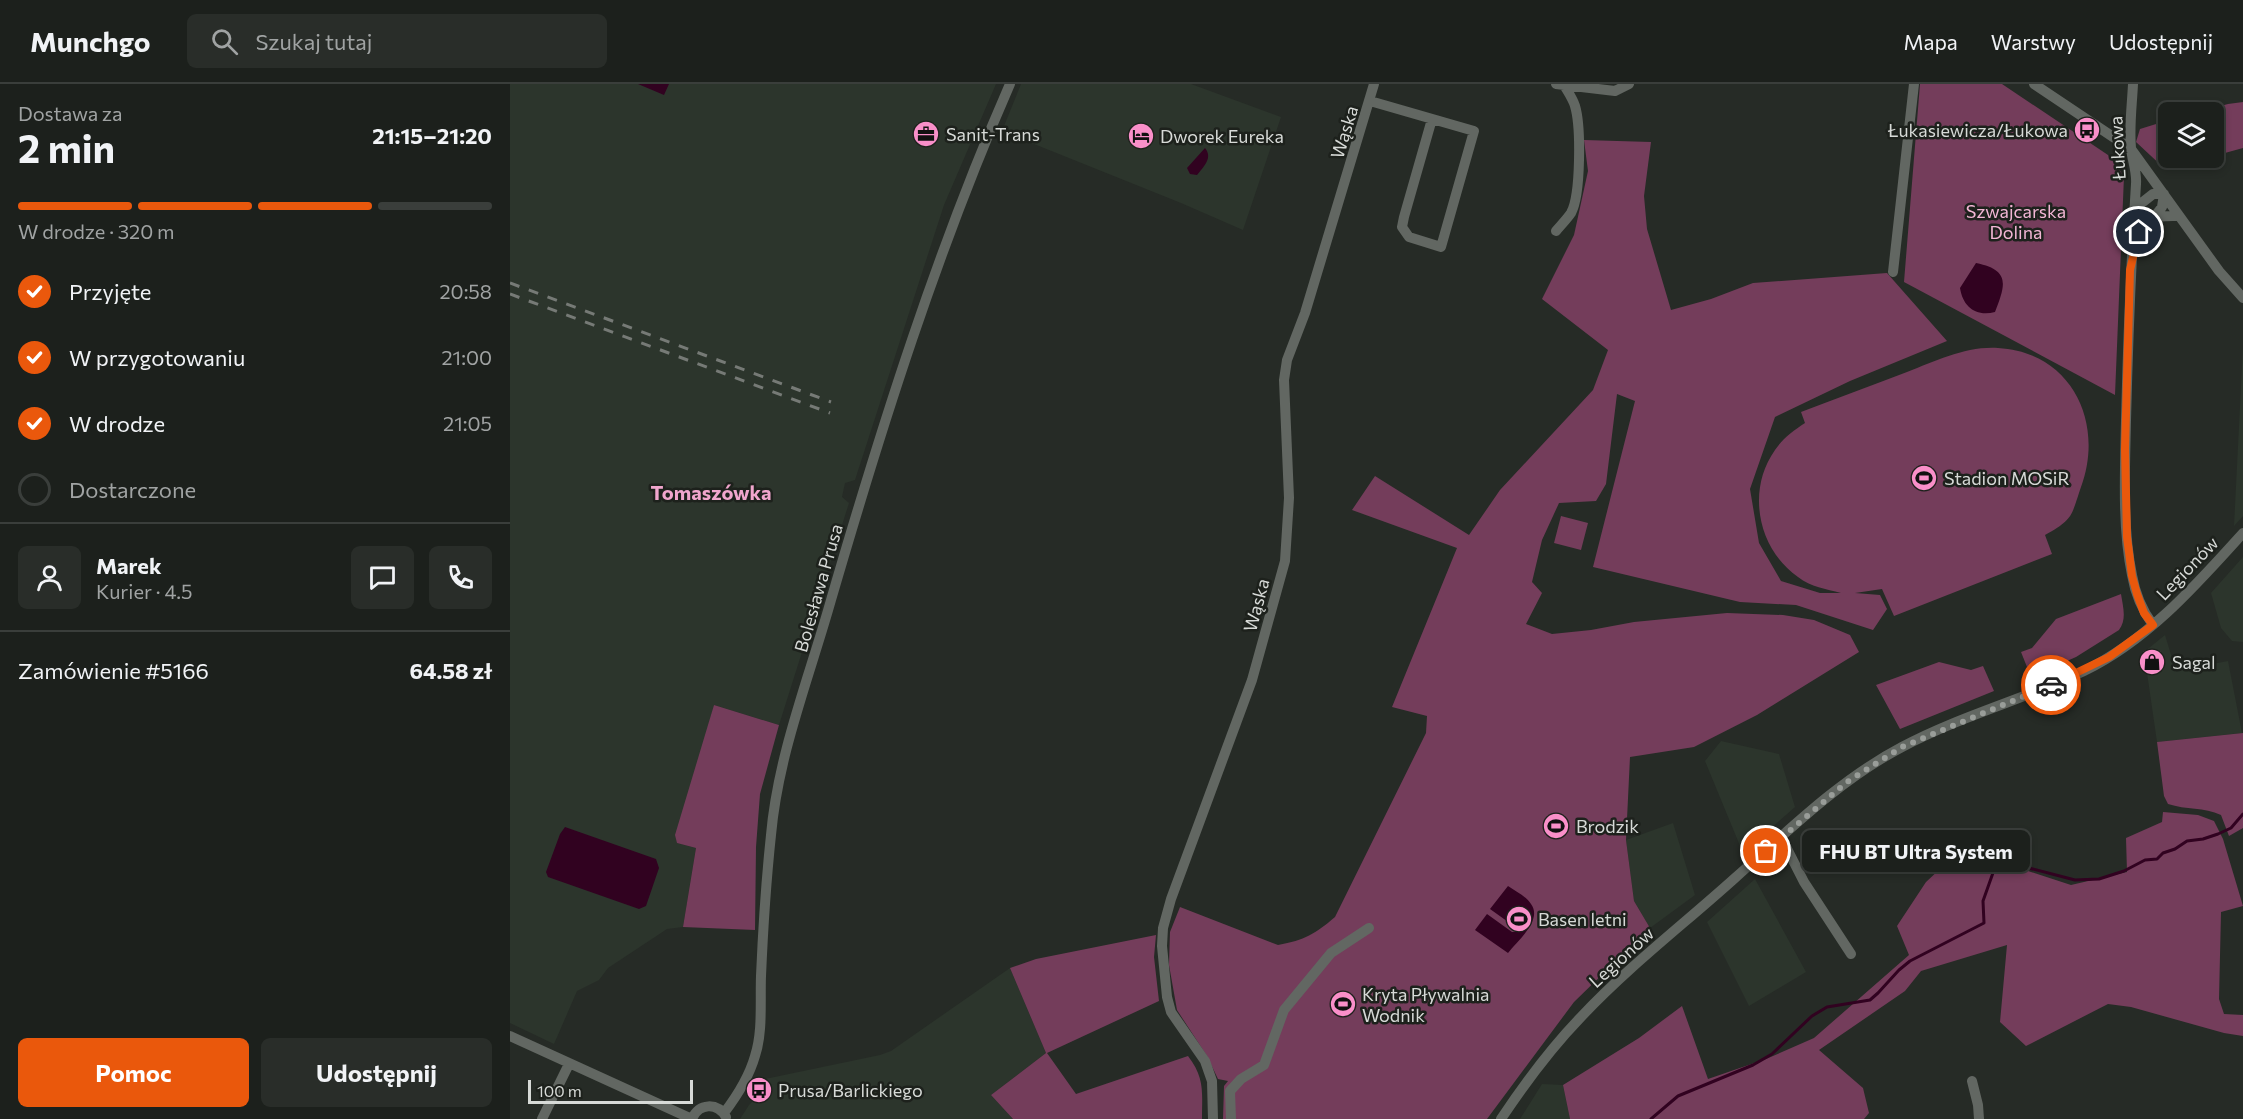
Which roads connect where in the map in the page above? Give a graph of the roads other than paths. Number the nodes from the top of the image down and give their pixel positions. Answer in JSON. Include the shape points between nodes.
{"nodes":[{"id":1,"x":1010,"y":84,"type":"edge"},
{"id":2,"x":1374,"y":84,"type":"edge"},
{"id":3,"x":1629,"y":84,"type":"edge"},
{"id":4,"x":1914,"y":84,"type":"edge"},
{"id":5,"x":2034,"y":84,"type":"edge"},
{"id":6,"x":2133,"y":84,"type":"edge"},
{"id":7,"x":1560,"y":85,"type":"edge"},
{"id":8,"x":1370,"y":101,"type":"junction"},
{"id":9,"x":1432,"y":119,"type":"junction"},
{"id":10,"x":2131,"y":149,"type":"junction"},
{"id":11,"x":2164,"y":194,"type":"junction"},
{"id":12,"x":2134,"y":209,"type":"junction"},
{"id":13,"x":2155,"y":216,"type":"junction"},
{"id":14,"x":2179,"y":216,"type":"junction"},
{"id":15,"x":1556,"y":231,"type":"dead end"},
{"id":16,"x":2130,"y":270,"type":"junction"},
{"id":17,"x":1893,"y":273,"type":"dead end"},
{"id":18,"x":2243,"y":298,"type":"edge"},
{"id":19,"x":2243,"y":532,"type":"edge"},
{"id":20,"x":2153,"y":625,"type":"junction"},
{"id":21,"x":1781,"y":837,"type":"junction"},
{"id":22,"x":1369,"y":928,"type":"dead end"},
{"id":23,"x":1851,"y":954,"type":"dead end"},
{"id":24,"x":510,"y":1036,"type":"edge"},
{"id":25,"x":569,"y":1064,"type":"junction"},
{"id":26,"x":1972,"y":1081,"type":"dead end"},
{"id":27,"x":1213,"y":1086,"type":"junction"},
{"id":28,"x":1230,"y":1091,"type":"junction"},
{"id":29,"x":725,"y":1116,"type":"edge"},
{"id":30,"x":542,"y":1119,"type":"edge"},
{"id":31,"x":692,"y":1119,"type":"edge"},
{"id":32,"x":1213,"y":1119,"type":"edge"},
{"id":33,"x":1231,"y":1119,"type":"edge"},
{"id":34,"x":1501,"y":1119,"type":"edge"},
{"id":35,"x":1979,"y":1119,"type":"edge"}],
"edges":[{"from":1,"to":29,"type":"street","name":"Bolesława Prusa","via":[[971,173],[936,270],[869,472],[791,732],[770,837],[758,1048]]},
{"from":2,"to":8,"type":"street","name":"Wąska"},
{"from":3,"to":7,"type":"street","via":[[1615,91]]},
{"from":4,"to":17,"type":"street"},
{"from":5,"to":10,"type":"street"},
{"from":6,"to":10,"type":"street","name":"Łukowa"},
{"from":7,"to":15,"type":"street","via":[[1575,104],[1578,183],[1571,212]]},
{"from":8,"to":9,"type":"street"},
{"from":8,"to":27,"type":"street","name":"Wąska","via":[[1287,360],[1284,380],[1289,498],[1285,561],[1252,680],[1163,928],[1163,972],[1172,1012],[1205,1061]]},
{"from":9,"to":9,"type":"street","via":[[1474,131],[1441,247],[1409,237],[1402,227]]},
{"from":10,"to":11,"type":"street"},
{"from":10,"to":12,"type":"street","name":"Łukowa","via":[[2136,172]]},
{"from":11,"to":12,"type":"street","name":"Łukowa","via":[[2153,194]]},
{"from":11,"to":13,"type":"street","name":"Łukowa","via":[[2162,207]]},
{"from":11,"to":14,"type":"street"},
{"from":12,"to":16,"type":"street","name":"Łukowa"},
{"from":13,"to":14,"type":"street"},
{"from":13,"to":16,"type":"street","name":"Łukowa","via":[[2139,232]]},
{"from":14,"to":18,"type":"street"},
{"from":16,"to":20,"type":"street","name":"Łukowa","via":[[2127,537],[2137,594]]},
{"from":19,"to":20,"type":"street","name":"Legionów"},
{"from":20,"to":21,"type":"street","name":"Legionów","via":[[2085,670],[1902,747],[1847,782]]},
{"from":21,"to":23,"type":"street","via":[[1804,882]]},
{"from":21,"to":34,"type":"street","name":"Legionów","via":[[1582,1016],[1539,1065]]},
{"from":22,"to":28,"type":"street","via":[[1331,953],[1284,1010],[1264,1065]]},
{"from":24,"to":25,"type":"street"},
{"from":25,"to":30,"type":"street"},
{"from":25,"to":31,"type":"street"},
{"from":26,"to":35,"type":"street"},
{"from":27,"to":28,"type":"street"},
{"from":27,"to":32,"type":"street","name":"Wąska"},
{"from":28,"to":33,"type":"street"},
{"from":29,"to":31,"type":"street","via":[[715,1106],[709,1106],[698,1110]]}]}
